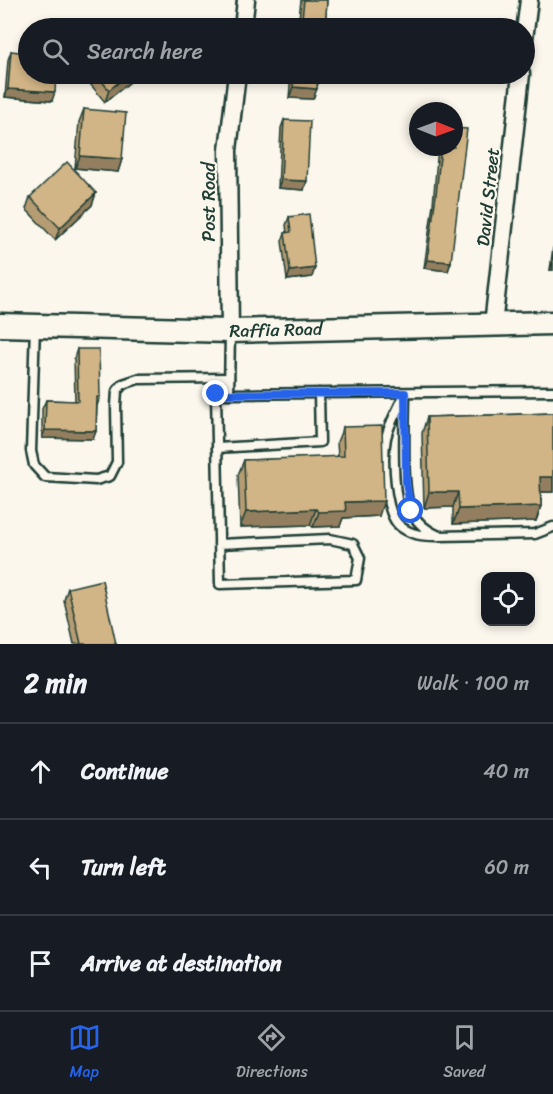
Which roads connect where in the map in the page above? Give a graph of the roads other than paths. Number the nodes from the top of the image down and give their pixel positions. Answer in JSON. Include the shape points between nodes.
{"nodes":[{"id":1,"x":246,"y":0,"type":"edge"},
{"id":2,"x":529,"y":0,"type":"edge"},
{"id":3,"x":244,"y":18,"type":"edge"},
{"id":4,"x":527,"y":18,"type":"edge"},
{"id":5,"x":236,"y":84,"type":"edge"},
{"id":6,"x":520,"y":84,"type":"edge"},
{"id":7,"x":553,"y":323,"type":"edge"},
{"id":8,"x":0,"y":325,"type":"edge"},
{"id":9,"x":35,"y":326,"type":"junction"},
{"id":10,"x":493,"y":326,"type":"junction"},
{"id":11,"x":230,"y":331,"type":"junction"},
{"id":12,"x":229,"y":378,"type":"junction"},
{"id":13,"x":553,"y":391,"type":"edge"},
{"id":14,"x":320,"y":393,"type":"junction"},
{"id":15,"x":405,"y":393,"type":"junction"},
{"id":16,"x":230,"y":394,"type":"junction"},
{"id":17,"x":217,"y":448,"type":"junction"},
{"id":18,"x":553,"y":527,"type":"edge"},
{"id":19,"x":439,"y":536,"type":"junction"},
{"id":20,"x":219,"y":544,"type":"junction"}],
"edges":[{"from":1,"to":3,"type":"street"},
{"from":2,"to":4,"type":"street"},
{"from":5,"to":11,"type":"street","name":"Post Road","via":[[228,150]]},
{"from":6,"to":10,"type":"street","name":"David Street"},
{"from":7,"to":10,"type":"main road","name":"Raffia Road"},
{"from":8,"to":9,"type":"main road","name":"Raffia Road"},
{"from":9,"to":11,"type":"main road","name":"Raffia Road"},
{"from":9,"to":12,"type":"lane","via":[[30,451],[34,465],[45,477],[96,480],[110,476],[117,462],[117,391],[123,384],[138,379]]},
{"from":10,"to":11,"type":"main road","name":"Raffia Road"},
{"from":11,"to":12,"type":"lane"},
{"from":12,"to":16,"type":"lane"},
{"from":13,"to":15,"type":"lane"},
{"from":14,"to":15,"type":"lane"},
{"from":14,"to":16,"type":"lane"},
{"from":14,"to":17,"type":"lane","via":[[320,442]]},
{"from":15,"to":19,"type":"lane","via":[[406,483],[411,511],[425,530]]},
{"from":15,"to":19,"type":"lane","via":[[386,437],[384,477],[390,506],[399,526],[419,536]]},
{"from":16,"to":17,"type":"lane","via":[[216,394]]},
{"from":17,"to":20,"type":"lane"},
{"from":18,"to":19,"type":"lane","via":[[535,534]]},
{"from":20,"to":20,"type":"lane","via":[[220,584],[356,580],[360,558],[353,544],[330,539]]}]}
